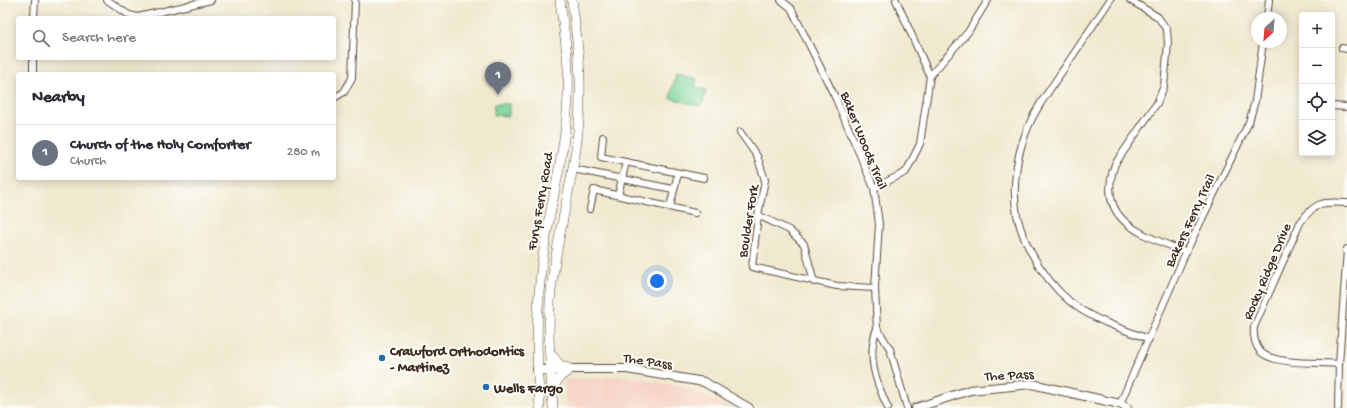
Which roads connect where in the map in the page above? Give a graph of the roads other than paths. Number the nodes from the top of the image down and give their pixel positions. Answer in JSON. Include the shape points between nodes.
{"nodes":[{"id":1,"x":35,"y":0,"type":"edge"},
{"id":2,"x":106,"y":0,"type":"edge"},
{"id":3,"x":211,"y":0,"type":"edge"},
{"id":4,"x":355,"y":0,"type":"edge"},
{"id":5,"x":560,"y":0,"type":"edge"},
{"id":6,"x":572,"y":0,"type":"edge"},
{"id":7,"x":781,"y":0,"type":"edge"},
{"id":8,"x":896,"y":0,"type":"edge"},
{"id":9,"x":988,"y":0,"type":"edge"},
{"id":10,"x":1110,"y":0,"type":"edge"},
{"id":11,"x":1130,"y":0,"type":"edge"},
{"id":12,"x":1269,"y":0,"type":"edge"},
{"id":13,"x":1268,"y":12,"type":"edge"},
{"id":14,"x":34,"y":16,"type":"edge"},
{"id":15,"x":134,"y":16,"type":"edge"},
{"id":16,"x":142,"y":16,"type":"edge"},
{"id":17,"x":1262,"y":48,"type":"edge"},
{"id":18,"x":33,"y":60,"type":"edge"},
{"id":19,"x":32,"y":72,"type":"edge"},
{"id":20,"x":930,"y":76,"type":"junction"},
{"id":21,"x":336,"y":97,"type":"edge"},
{"id":22,"x":1335,"y":106,"type":"edge"},
{"id":23,"x":1347,"y":107,"type":"edge"},
{"id":24,"x":740,"y":132,"type":"dead end"},
{"id":25,"x":603,"y":137,"type":"dead end"},
{"id":26,"x":626,"y":162,"type":"junction"},
{"id":27,"x":573,"y":169,"type":"junction"},
{"id":28,"x":678,"y":173,"type":"junction"},
{"id":29,"x":704,"y":178,"type":"dead end"},
{"id":30,"x":622,"y":179,"type":"junction"},
{"id":31,"x":874,"y":188,"type":"junction"},
{"id":32,"x":673,"y":189,"type":"junction"},
{"id":33,"x":618,"y":195,"type":"junction"},
{"id":34,"x":1347,"y":203,"type":"edge"},
{"id":35,"x":670,"y":207,"type":"junction"},
{"id":36,"x":590,"y":209,"type":"dead end"},
{"id":37,"x":695,"y":213,"type":"dead end"},
{"id":38,"x":758,"y":215,"type":"junction"},
{"id":39,"x":1347,"y":249,"type":"edge"},
{"id":40,"x":1186,"y":252,"type":"junction"},
{"id":41,"x":814,"y":282,"type":"junction"},
{"id":42,"x":875,"y":288,"type":"junction"},
{"id":43,"x":877,"y":328,"type":"junction"},
{"id":44,"x":1149,"y":339,"type":"junction"},
{"id":45,"x":550,"y":353,"type":"junction"},
{"id":46,"x":1339,"y":364,"type":"junction"},
{"id":47,"x":537,"y":369,"type":"junction"},
{"id":48,"x":570,"y":369,"type":"junction"},
{"id":49,"x":550,"y":371,"type":"junction"},
{"id":50,"x":552,"y":390,"type":"junction"},
{"id":51,"x":1123,"y":406,"type":"edge"},
{"id":52,"x":540,"y":408,"type":"edge"},
{"id":53,"x":552,"y":408,"type":"edge"},
{"id":54,"x":749,"y":408,"type":"edge"},
{"id":55,"x":888,"y":408,"type":"edge"},
{"id":56,"x":907,"y":408,"type":"edge"},
{"id":57,"x":916,"y":408,"type":"edge"},
{"id":58,"x":1338,"y":408,"type":"edge"}],
"edges":[{"from":1,"to":14,"type":"street"},
{"from":2,"to":15,"type":"street"},
{"from":3,"to":16,"type":"street"},
{"from":4,"to":21,"type":"street","via":[[352,78],[344,92]]},
{"from":5,"to":47,"type":"main road","name":"Furys Ferry Road","via":[[567,54],[568,101],[561,164],[541,271]]},
{"from":6,"to":27,"type":"main road","name":"Furys Ferry Road","via":[[579,55],[580,97]]},
{"from":7,"to":31,"type":"street","name":"Baker Woods Trail","via":[[791,8],[836,99]]},
{"from":8,"to":20,"type":"street"},
{"from":9,"to":20,"type":"street","via":[[968,32]]},
{"from":10,"to":44,"type":"street","via":[[1040,104],[1025,135],[1015,177],[1017,216],[1030,250],[1040,267],[1064,296],[1104,322]]},
{"from":11,"to":40,"type":"street","via":[[1158,16],[1167,30],[1164,86],[1157,103],[1115,164],[1110,188],[1115,208],[1124,223],[1141,234]]},
{"from":12,"to":13,"type":"street"},
{"from":17,"to":40,"type":"street","name":"Bakers Ferry Trail","via":[[1255,101],[1249,122]]},
{"from":18,"to":19,"type":"street"},
{"from":20,"to":31,"type":"street","via":[[920,144],[913,161],[906,172]]},
{"from":22,"to":23,"type":"street"},
{"from":24,"to":38,"type":"street","name":"Boulder Fork","via":[[757,156],[765,180]]},
{"from":25,"to":26,"type":"street","via":[[601,157]]},
{"from":26,"to":28,"type":"street"},
{"from":26,"to":30,"type":"street"},
{"from":27,"to":30,"type":"street"},
{"from":27,"to":45,"type":"main road","name":"Furys Ferry Road","via":[[552,276]]},
{"from":28,"to":29,"type":"street"},
{"from":28,"to":32,"type":"street"},
{"from":30,"to":32,"type":"street"},
{"from":30,"to":33,"type":"street"},
{"from":31,"to":42,"type":"street","name":"Baker Woods Trail","via":[[880,224]]},
{"from":32,"to":35,"type":"street"},
{"from":33,"to":35,"type":"street"},
{"from":33,"to":36,"type":"street","via":[[594,190]]},
{"from":34,"to":46,"type":"street","name":"Rocky Ridge Drive","via":[[1320,203],[1308,210],[1300,222],[1254,327],[1254,336],[1262,352],[1275,359]]},
{"from":35,"to":37,"type":"street"},
{"from":38,"to":41,"type":"street","via":[[789,230],[804,244]]},
{"from":38,"to":41,"type":"street","name":"Boulder Fork","via":[[752,267]]},
{"from":39,"to":46,"type":"street"},
{"from":40,"to":44,"type":"street","name":"Bakers Ferry Trail"},
{"from":41,"to":42,"type":"street","name":"Boulder Fork"},
{"from":42,"to":43,"type":"street","name":"Baker Woods Trail"},
{"from":43,"to":55,"type":"street","name":"Baker Woods Trail","via":[[871,346],[872,363],[879,389]]},
{"from":43,"to":56,"type":"street","via":[[890,348]]},
{"from":44,"to":51,"type":"street","name":"Bakers Ferry Trail"},
{"from":45,"to":48,"type":"main road","via":[[560,365]]},
{"from":45,"to":49,"type":"main road","name":"Furys Ferry Road"},
{"from":46,"to":58,"type":"street"},
{"from":47,"to":49,"type":"street","name":"The Pass"},
{"from":47,"to":52,"type":"main road","name":"Furys Ferry Road"},
{"from":48,"to":49,"type":"street","name":"The Pass"},
{"from":48,"to":50,"type":"main road","via":[[560,377]]},
{"from":48,"to":54,"type":"street","name":"The Pass","via":[[627,369],[704,382]]},
{"from":49,"to":50,"type":"main road","name":"Furys Ferry Road"},
{"from":50,"to":53,"type":"main road","name":"Furys Ferry Road"},
{"from":51,"to":57,"type":"street","name":"The Pass","via":[[1032,384],[970,390]]}]}
